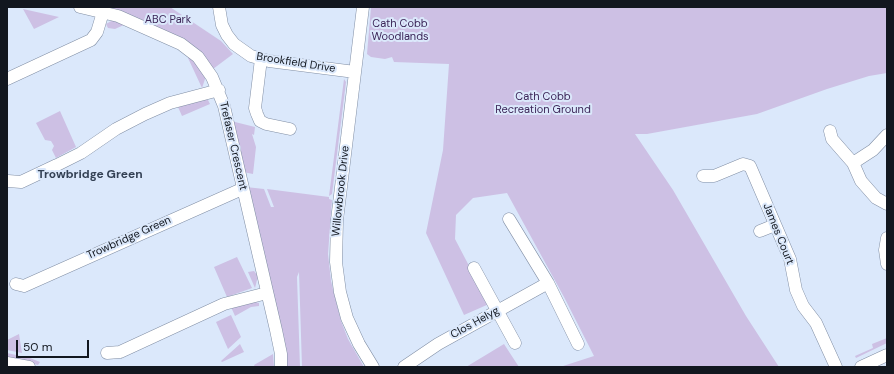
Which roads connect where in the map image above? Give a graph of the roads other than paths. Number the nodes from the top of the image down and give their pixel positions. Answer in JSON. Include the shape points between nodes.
{"nodes":[{"id":1,"x":80,"y":7,"type":"edge"},
{"id":2,"x":219,"y":7,"type":"edge"},
{"id":3,"x":363,"y":7,"type":"edge"},
{"id":4,"x":103,"y":12,"type":"junction"},
{"id":5,"x":261,"y":59,"type":"junction"},
{"id":6,"x":355,"y":72,"type":"junction"},
{"id":7,"x":7,"y":79,"type":"edge"},
{"id":8,"x":218,"y":90,"type":"junction"},
{"id":9,"x":290,"y":129,"type":"dead end"},
{"id":10,"x":830,"y":131,"type":"dead end"},
{"id":11,"x":887,"y":135,"type":"edge"},
{"id":12,"x":853,"y":163,"type":"junction"},
{"id":13,"x":703,"y":176,"type":"dead end"},
{"id":14,"x":8,"y":181,"type":"edge"},
{"id":15,"x":242,"y":189,"type":"junction"},
{"id":16,"x":887,"y":204,"type":"edge"},
{"id":17,"x":508,"y":218,"type":"dead end"},
{"id":18,"x":775,"y":224,"type":"junction"},
{"id":19,"x":760,"y":231,"type":"dead end"},
{"id":20,"x":887,"y":238,"type":"edge"},
{"id":21,"x":887,"y":264,"type":"edge"},
{"id":22,"x":474,"y":268,"type":"dead end"},
{"id":23,"x":548,"y":283,"type":"junction"},
{"id":24,"x":16,"y":284,"type":"dead end"},
{"id":25,"x":267,"y":293,"type":"junction"},
{"id":26,"x":497,"y":311,"type":"junction"},
{"id":27,"x":515,"y":343,"type":"dead end"},
{"id":28,"x":578,"y":344,"type":"dead end"},
{"id":29,"x":108,"y":353,"type":"dead end"},
{"id":30,"x":887,"y":355,"type":"edge"},
{"id":31,"x":7,"y":363,"type":"edge"},
{"id":32,"x":29,"y":367,"type":"edge"},
{"id":33,"x":281,"y":367,"type":"edge"},
{"id":34,"x":373,"y":367,"type":"edge"},
{"id":35,"x":404,"y":367,"type":"edge"},
{"id":36,"x":836,"y":367,"type":"edge"},
{"id":37,"x":861,"y":367,"type":"edge"}],
"edges":[{"from":1,"to":4,"type":"street","name":"Trefaser Crescent"},
{"from":2,"to":5,"type":"street","name":"Brookfield Drive","via":[[222,25],[234,44]]},
{"from":3,"to":6,"type":"street","name":"Willowbrook Drive"},
{"from":4,"to":7,"type":"street","via":[[97,32],[91,40]]},
{"from":4,"to":8,"type":"street","name":"Trefaser Crescent","via":[[118,16],[189,49],[206,66]]},
{"from":5,"to":6,"type":"street","name":"Brookfield Drive"},
{"from":5,"to":9,"type":"street","via":[[255,108],[257,114],[266,124]]},
{"from":6,"to":34,"type":"street","name":"Willowbrook Drive","via":[[337,220],[336,262],[347,318]]},
{"from":8,"to":14,"type":"street","via":[[170,103],[116,129],[80,153],[22,182]]},
{"from":8,"to":15,"type":"street","name":"Trefaser Crescent","via":[[224,106]]},
{"from":10,"to":12,"type":"street","via":[[832,139]]},
{"from":11,"to":12,"type":"street","via":[[873,150]]},
{"from":12,"to":16,"type":"street","via":[[862,181],[876,198]]},
{"from":13,"to":18,"type":"street","name":"James Court","via":[[714,176],[743,164],[750,166]]},
{"from":15,"to":24,"type":"street","name":"Trowbridge Green","via":[[24,286]]},
{"from":15,"to":25,"type":"street","name":"Trefaser Crescent"},
{"from":17,"to":23,"type":"street"},
{"from":18,"to":19,"type":"street"},
{"from":18,"to":36,"type":"street","name":"James Court","via":[[790,260],[796,290],[803,306],[816,323]]},
{"from":20,"to":21,"type":"street"},
{"from":22,"to":26,"type":"street"},
{"from":23,"to":26,"type":"street","name":"Clos Helyg"},
{"from":23,"to":28,"type":"street"},
{"from":25,"to":29,"type":"street","via":[[224,304],[120,352]]},
{"from":25,"to":33,"type":"street","name":"Trefaser Crescent","via":[[281,354]]},
{"from":26,"to":27,"type":"street"},
{"from":26,"to":35,"type":"street","name":"Clos Helyg","via":[[438,344]]},
{"from":30,"to":37,"type":"street"},
{"from":31,"to":32,"type":"street"}]}
